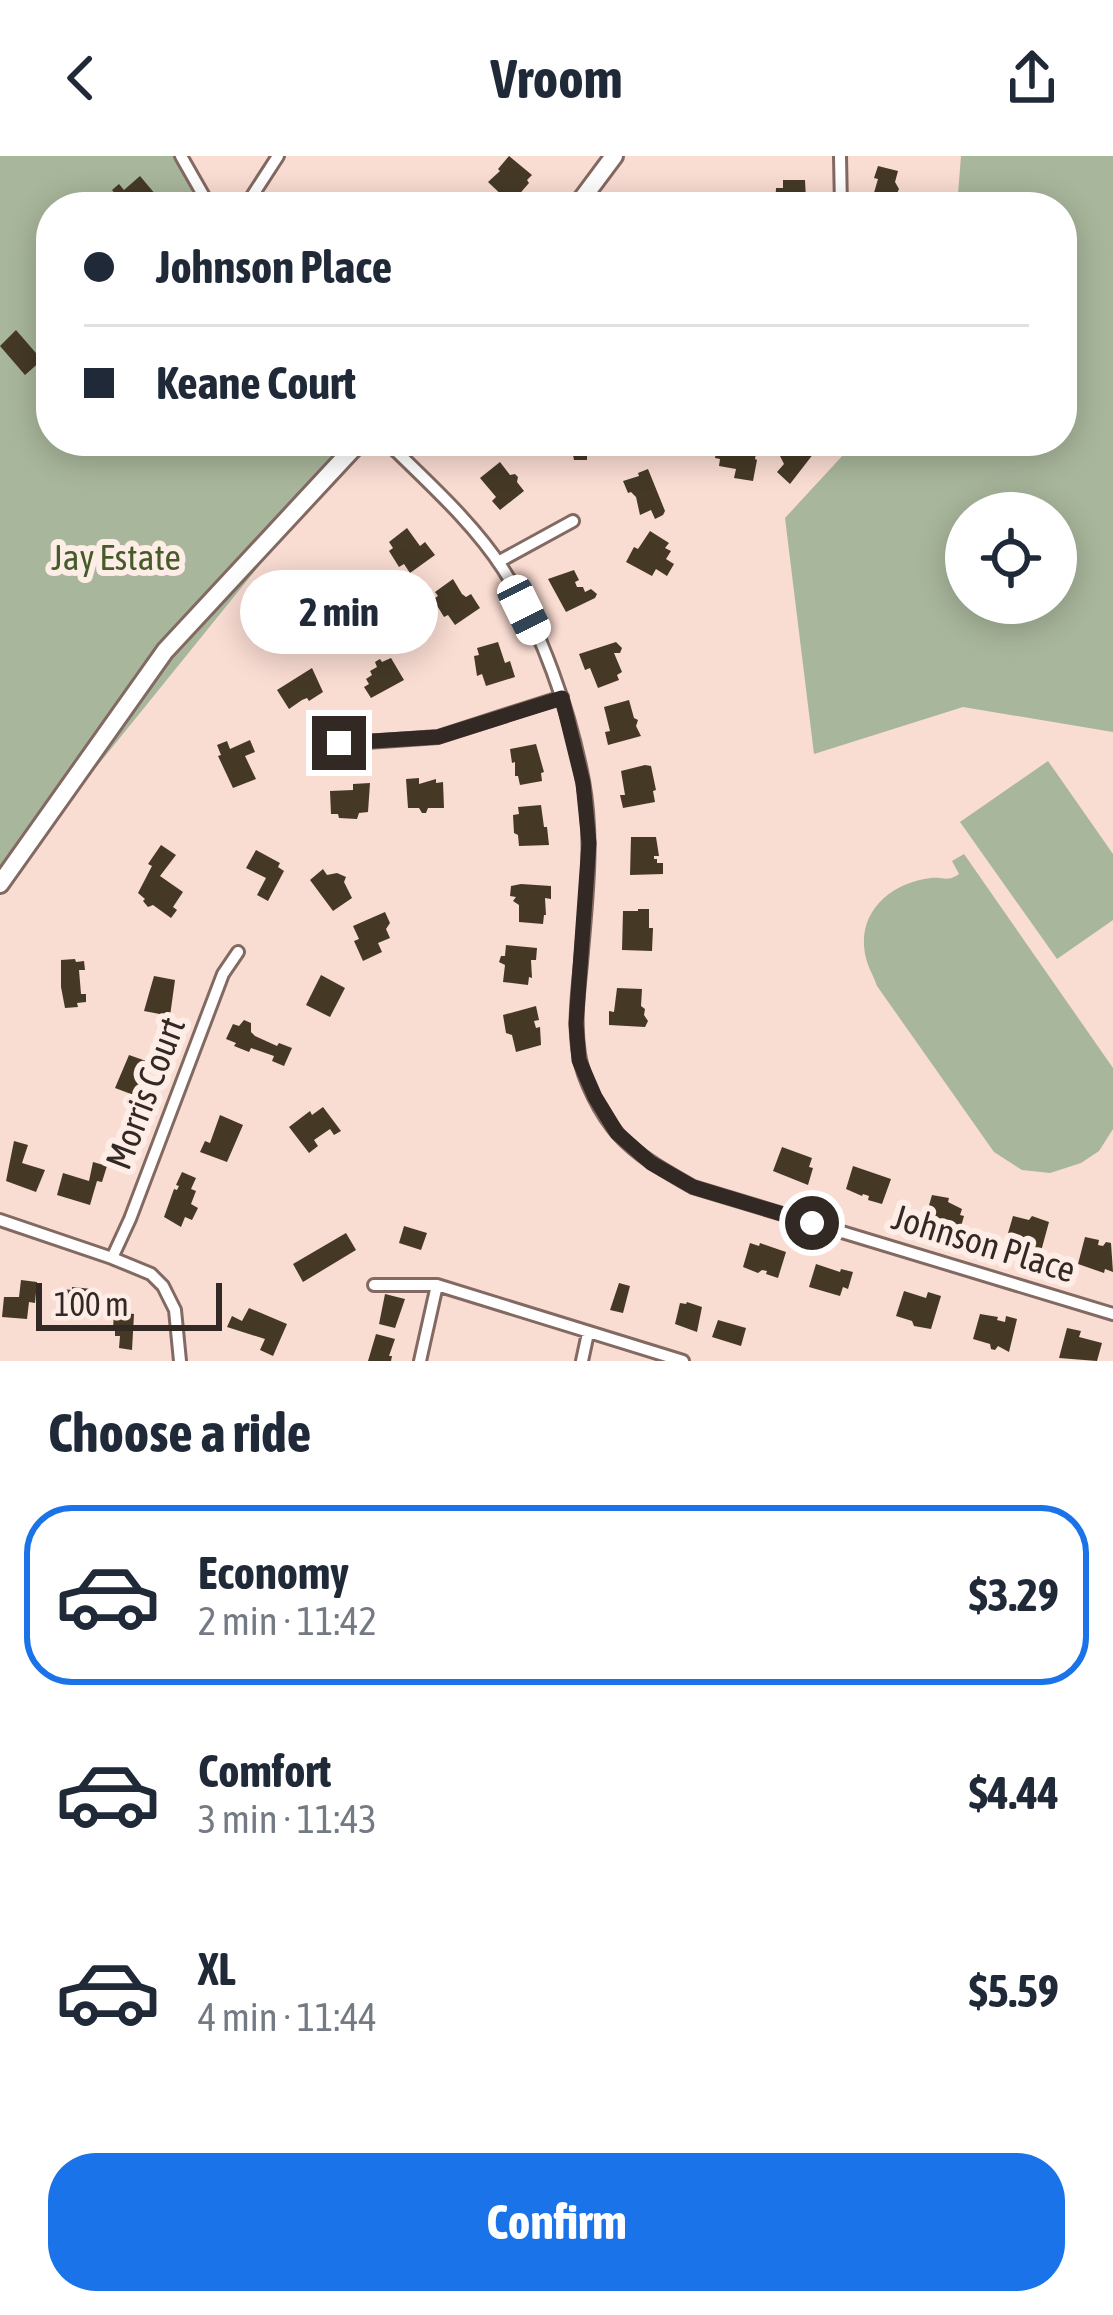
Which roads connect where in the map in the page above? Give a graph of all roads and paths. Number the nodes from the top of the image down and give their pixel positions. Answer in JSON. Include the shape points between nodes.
{"nodes":[{"id":1,"x":181,"y":156,"type":"edge"},
{"id":2,"x":278,"y":156,"type":"edge"},
{"id":3,"x":614,"y":156,"type":"edge"},
{"id":4,"x":840,"y":156,"type":"edge"},
{"id":5,"x":201,"y":192,"type":"edge"},
{"id":6,"x":255,"y":192,"type":"edge"},
{"id":7,"x":587,"y":192,"type":"edge"},
{"id":8,"x":841,"y":192,"type":"edge"},
{"id":9,"x":346,"y":456,"type":"edge"},
{"id":10,"x":401,"y":456,"type":"edge"},
{"id":11,"x":573,"y":520,"type":"dead end"},
{"id":12,"x":498,"y":562,"type":"junction"},
{"id":13,"x":562,"y":698,"type":"junction"},
{"id":14,"x":339,"y":743,"type":"dead end"},
{"id":15,"x":0,"y":884,"type":"edge"},
{"id":16,"x":238,"y":952,"type":"dead end"},
{"id":17,"x":0,"y":1220,"type":"edge"},
{"id":18,"x":112,"y":1258,"type":"junction"},
{"id":19,"x":374,"y":1285,"type":"dead end"},
{"id":20,"x":437,"y":1285,"type":"junction"},
{"id":21,"x":1113,"y":1314,"type":"edge"},
{"id":22,"x":588,"y":1333,"type":"junction"},
{"id":23,"x":180,"y":1361,"type":"edge"},
{"id":24,"x":420,"y":1361,"type":"edge"},
{"id":25,"x":582,"y":1361,"type":"edge"},
{"id":26,"x":683,"y":1361,"type":"edge"}],
"edges":[{"from":1,"to":5,"type":"street"},
{"from":2,"to":6,"type":"street"},
{"from":3,"to":7,"type":"main road"},
{"from":4,"to":8,"type":"street"},
{"from":9,"to":15,"type":"main road","via":[[165,651]]},
{"from":10,"to":12,"type":"street","name":"Johnson Place"},
{"from":11,"to":12,"type":"street"},
{"from":12,"to":13,"type":"street","name":"Johnson Place"},
{"from":13,"to":14,"type":"street","via":[[438,737]]},
{"from":13,"to":21,"type":"street","name":"Johnson Place","via":[[589,843],[579,1060],[617,1133],[693,1187]]},
{"from":16,"to":18,"type":"street","name":"Morris Court"},
{"from":17,"to":18,"type":"street"},
{"from":18,"to":23,"type":"street","via":[[163,1286],[176,1310]]},
{"from":19,"to":20,"type":"street"},
{"from":20,"to":22,"type":"street"},
{"from":20,"to":24,"type":"street"},
{"from":22,"to":25,"type":"street"},
{"from":22,"to":26,"type":"street"}]}
